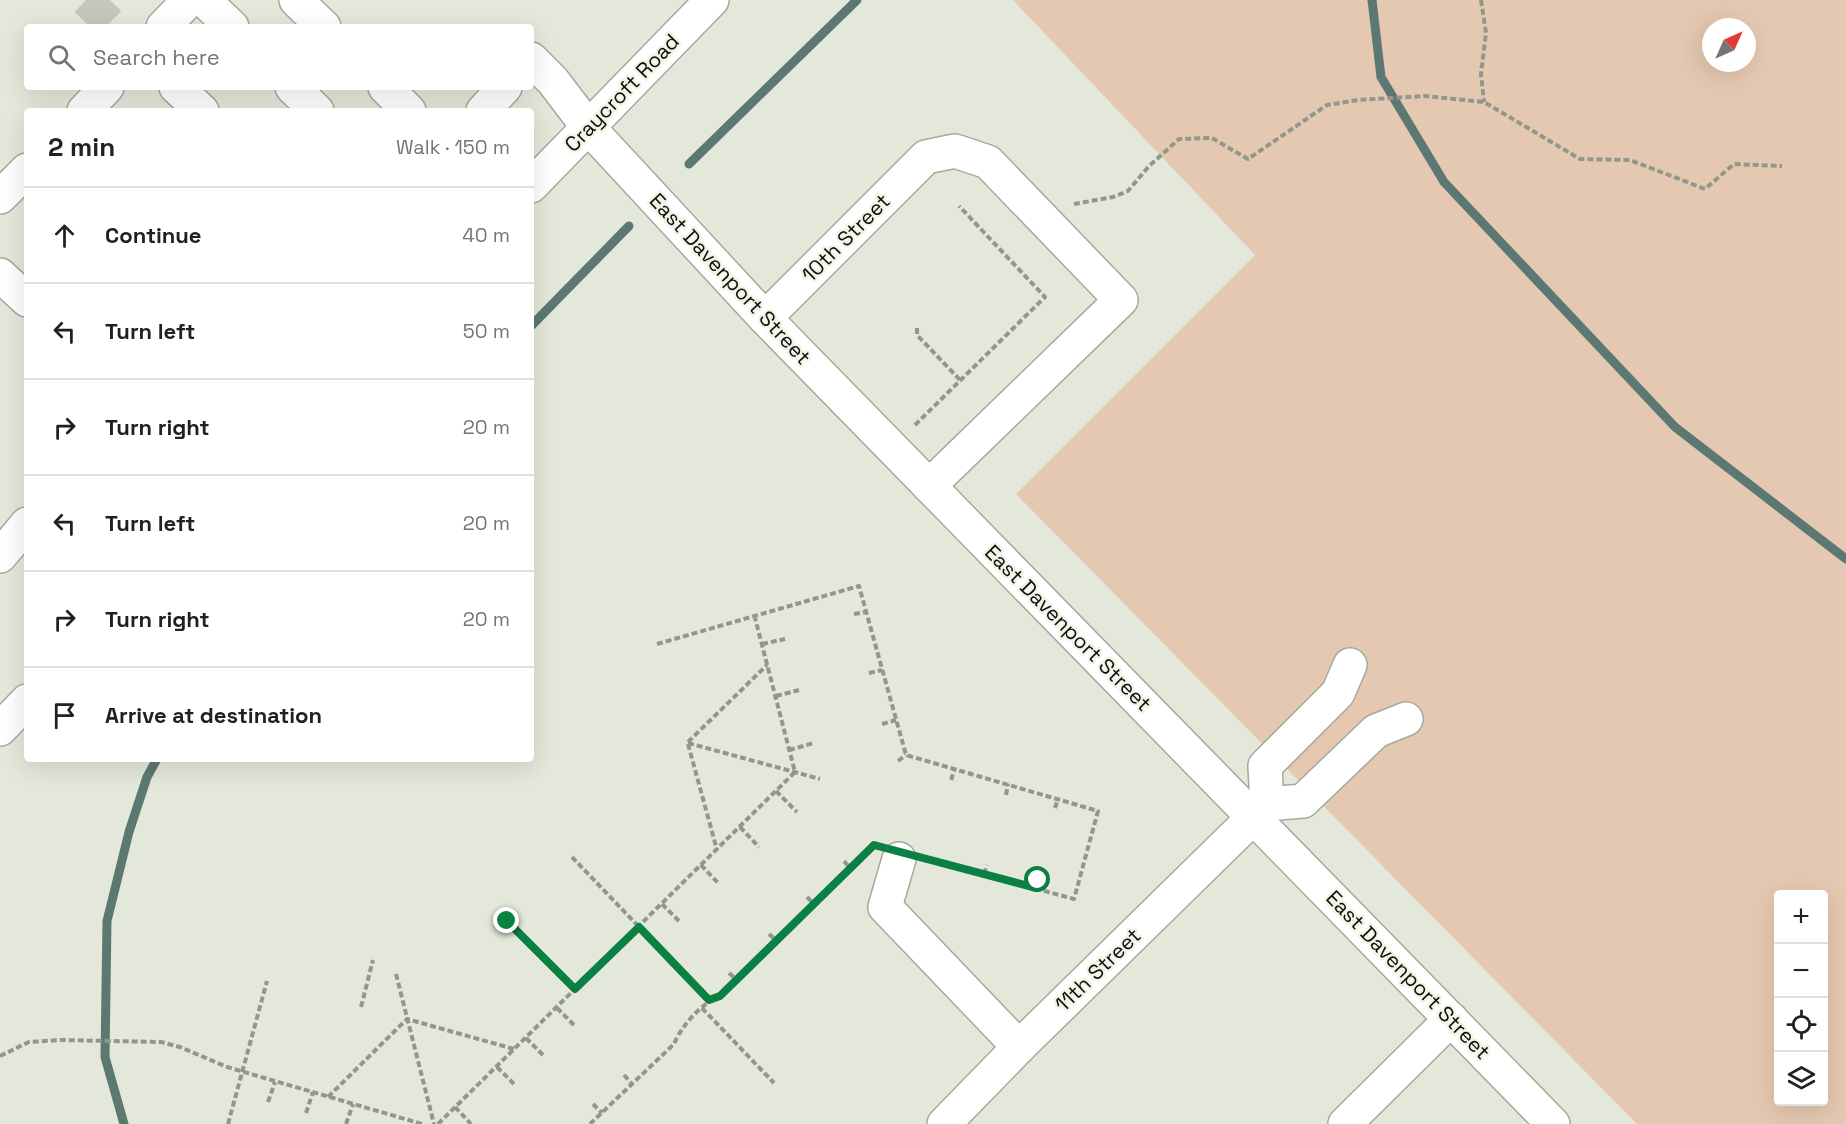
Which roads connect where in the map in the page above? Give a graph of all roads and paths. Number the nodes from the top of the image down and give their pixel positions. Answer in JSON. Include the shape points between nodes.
{"nodes":[{"id":1,"x":189,"y":0,"type":"edge"},
{"id":2,"x":204,"y":0,"type":"edge"},
{"id":3,"x":296,"y":0,"type":"edge"},
{"id":4,"x":712,"y":0,"type":"edge"},
{"id":5,"x":1481,"y":0,"type":"edge"},
{"id":6,"x":166,"y":24,"type":"edge"},
{"id":7,"x":229,"y":24,"type":"edge"},
{"id":8,"x":321,"y":24,"type":"edge"},
{"id":9,"x":534,"y":62,"type":"edge"},
{"id":10,"x":179,"y":90,"type":"edge"},
{"id":11,"x":295,"y":90,"type":"edge"},
{"id":12,"x":388,"y":90,"type":"edge"},
{"id":13,"x":502,"y":90,"type":"edge"},
{"id":14,"x":1484,"y":102,"type":"junction"},
{"id":15,"x":199,"y":108,"type":"edge"},
{"id":16,"x":314,"y":108,"type":"edge"},
{"id":17,"x":406,"y":108,"type":"edge"},
{"id":18,"x":486,"y":108,"type":"edge"},
{"id":19,"x":588,"y":127,"type":"junction"},
{"id":20,"x":1782,"y":166,"type":"dead end"},
{"id":21,"x":24,"y":173,"type":"edge"},
{"id":22,"x":534,"y":183,"type":"edge"},
{"id":23,"x":0,"y":197,"type":"edge"},
{"id":24,"x":1069,"y":205,"type":"dead end"},
{"id":25,"x":958,"y":206,"type":"dead end"},
{"id":26,"x":0,"y":274,"type":"edge"},
{"id":27,"x":24,"y":297,"type":"edge"},
{"id":28,"x":765,"y":318,"type":"junction"},
{"id":29,"x":917,"y":328,"type":"dead end"},
{"id":30,"x":960,"y":380,"type":"junction"},
{"id":31,"x":891,"y":448,"type":"junction"},
{"id":32,"x":929,"y":486,"type":"junction"},
{"id":33,"x":24,"y":528,"type":"edge"},
{"id":34,"x":0,"y":556,"type":"edge"},
{"id":35,"x":866,"y":612,"type":"junction"},
{"id":36,"x":854,"y":614,"type":"dead end"},
{"id":37,"x":755,"y":618,"type":"dead end"},
{"id":38,"x":785,"y":639,"type":"dead end"},
{"id":39,"x":657,"y":644,"type":"dead end"},
{"id":40,"x":762,"y":645,"type":"junction"},
{"id":41,"x":767,"y":665,"type":"junction"},
{"id":42,"x":1350,"y":665,"type":"dead end"},
{"id":43,"x":882,"y":670,"type":"junction"},
{"id":44,"x":869,"y":673,"type":"dead end"},
{"id":45,"x":800,"y":690,"type":"dead end"},
{"id":46,"x":776,"y":696,"type":"junction"},
{"id":47,"x":24,"y":704,"type":"edge"},
{"id":48,"x":1406,"y":719,"type":"dead end"},
{"id":49,"x":896,"y":720,"type":"junction"},
{"id":50,"x":882,"y":724,"type":"dead end"},
{"id":51,"x":0,"y":729,"type":"edge"},
{"id":52,"x":814,"y":742,"type":"dead end"},
{"id":53,"x":688,"y":743,"type":"junction"},
{"id":54,"x":789,"y":750,"type":"junction"},
{"id":55,"x":906,"y":755,"type":"junction"},
{"id":56,"x":898,"y":761,"type":"dead end"},
{"id":57,"x":955,"y":768,"type":"junction"},
{"id":58,"x":795,"y":772,"type":"junction"},
{"id":59,"x":820,"y":779,"type":"dead end"},
{"id":60,"x":951,"y":780,"type":"dead end"},
{"id":61,"x":1008,"y":784,"type":"junction"},
{"id":62,"x":776,"y":791,"type":"junction"},
{"id":63,"x":1005,"y":795,"type":"dead end"},
{"id":64,"x":1058,"y":799,"type":"junction"},
{"id":65,"x":1055,"y":808,"type":"dead end"},
{"id":66,"x":1261,"y":810,"type":"junction"},
{"id":67,"x":797,"y":812,"type":"dead end"},
{"id":68,"x":740,"y":827,"type":"junction"},
{"id":69,"x":759,"y":848,"type":"dead end"},
{"id":70,"x":717,"y":850,"type":"junction"},
{"id":71,"x":867,"y":853,"type":"dead end"},
{"id":72,"x":572,"y":857,"type":"dead end"},
{"id":73,"x":911,"y":859,"type":"joint"},
{"id":74,"x":844,"y":861,"type":"dead end"},
{"id":75,"x":701,"y":865,"type":"junction"},
{"id":76,"x":987,"y":865,"type":"dead end"},
{"id":77,"x":851,"y":869,"type":"junction"},
{"id":78,"x":984,"y":874,"type":"junction"},
{"id":79,"x":1038,"y":880,"type":"dead end"},
{"id":80,"x":719,"y":884,"type":"dead end"},
{"id":81,"x":1036,"y":888,"type":"junction"},
{"id":82,"x":807,"y":897,"type":"dead end"},
{"id":83,"x":662,"y":904,"type":"junction"},
{"id":84,"x":814,"y":904,"type":"junction"},
{"id":85,"x":507,"y":921,"type":"dead end"},
{"id":86,"x":679,"y":921,"type":"dead end"},
{"id":87,"x":639,"y":927,"type":"junction"},
{"id":88,"x":769,"y":934,"type":"dead end"},
{"id":89,"x":777,"y":941,"type":"junction"},
{"id":90,"x":373,"y":960,"type":"dead end"},
{"id":91,"x":729,"y":973,"type":"dead end"},
{"id":92,"x":396,"y":974,"type":"dead end"},
{"id":93,"x":737,"y":980,"type":"junction"},
{"id":94,"x":267,"y":981,"type":"dead end"},
{"id":95,"x":575,"y":989,"type":"junction"},
{"id":96,"x":709,"y":1000,"type":"junction"},
{"id":97,"x":361,"y":1007,"type":"dead end"},
{"id":98,"x":557,"y":1008,"type":"junction"},
{"id":99,"x":702,"y":1008,"type":"junction"},
{"id":100,"x":407,"y":1019,"type":"junction"},
{"id":101,"x":1451,"y":1019,"type":"junction"},
{"id":102,"x":575,"y":1026,"type":"dead end"},
{"id":103,"x":526,"y":1038,"type":"junction"},
{"id":104,"x":1019,"y":1047,"type":"junction"},
{"id":105,"x":515,"y":1049,"type":"junction"},
{"id":106,"x":0,"y":1056,"type":"edge"},
{"id":107,"x":544,"y":1056,"type":"dead end"},
{"id":108,"x":497,"y":1067,"type":"junction"},
{"id":109,"x":243,"y":1072,"type":"junction"},
{"id":110,"x":624,"y":1075,"type":"dead end"},
{"id":111,"x":275,"y":1082,"type":"junction"},
{"id":112,"x":774,"y":1083,"type":"dead end"},
{"id":113,"x":514,"y":1084,"type":"dead end"},
{"id":114,"x":632,"y":1084,"type":"junction"},
{"id":115,"x":313,"y":1092,"type":"junction"},
{"id":116,"x":328,"y":1097,"type":"junction"},
{"id":117,"x":268,"y":1102,"type":"dead end"},
{"id":118,"x":353,"y":1104,"type":"junction"},
{"id":119,"x":593,"y":1104,"type":"dead end"},
{"id":120,"x":455,"y":1107,"type":"junction"},
{"id":121,"x":306,"y":1113,"type":"dead end"},
{"id":122,"x":602,"y":1113,"type":"junction"},
{"id":123,"x":404,"y":1121,"type":"edge"},
{"id":124,"x":228,"y":1124,"type":"edge"},
{"id":125,"x":346,"y":1124,"type":"edge"},
{"id":126,"x":422,"y":1124,"type":"edge"},
{"id":127,"x":434,"y":1124,"type":"edge"},
{"id":128,"x":438,"y":1124,"type":"edge"},
{"id":129,"x":471,"y":1124,"type":"edge"},
{"id":130,"x":590,"y":1124,"type":"edge"},
{"id":131,"x":944,"y":1124,"type":"edge"},
{"id":132,"x":1345,"y":1124,"type":"edge"},
{"id":133,"x":1553,"y":1124,"type":"edge"}],
"edges":[{"from":1,"to":6,"type":"street"},
{"from":2,"to":7,"type":"street"},
{"from":3,"to":8,"type":"street"},
{"from":4,"to":19,"type":"street","name":"Craycroft Road"},
{"from":5,"to":14,"type":"path","via":[[1486,33],[1481,74]]},
{"from":9,"to":19,"type":"street","name":"East Davenport Street"},
{"from":10,"to":15,"type":"street"},
{"from":11,"to":16,"type":"street"},
{"from":12,"to":17,"type":"street"},
{"from":13,"to":18,"type":"street"},
{"from":14,"to":20,"type":"path","via":[[1581,159],[1630,160],[1705,189],[1734,164]]},
{"from":14,"to":24,"type":"path","via":[[1425,96],[1327,105],[1248,159],[1212,138],[1179,139],[1128,192]]},
{"from":19,"to":22,"type":"street","name":"Craycroft Road"},
{"from":19,"to":28,"type":"street","name":"East Davenport Street"},
{"from":21,"to":23,"type":"street"},
{"from":25,"to":30,"type":"path","via":[[1045,297]]},
{"from":26,"to":27,"type":"street"},
{"from":28,"to":31,"type":"street","name":"East Davenport Street"},
{"from":28,"to":32,"type":"street","name":"10th Street","via":[[926,157],[955,151],[988,162],[1120,300]]},
{"from":29,"to":30,"type":"path","via":[[917,335]]},
{"from":30,"to":31,"type":"path"},
{"from":31,"to":32,"type":"street","name":"East Davenport Street"},
{"from":32,"to":66,"type":"street","name":"East Davenport Street"},
{"from":33,"to":34,"type":"street"},
{"from":35,"to":36,"type":"path"},
{"from":35,"to":39,"type":"path","via":[[859,586]]},
{"from":35,"to":43,"type":"path"},
{"from":37,"to":40,"type":"path"},
{"from":38,"to":40,"type":"path"},
{"from":40,"to":41,"type":"path"},
{"from":41,"to":46,"type":"path"},
{"from":41,"to":53,"type":"path"},
{"from":42,"to":66,"type":"street","via":[[1338,693],[1265,766]]},
{"from":43,"to":44,"type":"path"},
{"from":43,"to":49,"type":"path"},
{"from":45,"to":46,"type":"path"},
{"from":46,"to":54,"type":"path"},
{"from":47,"to":51,"type":"street"},
{"from":48,"to":66,"type":"street","via":[[1376,731],[1303,801]]},
{"from":49,"to":50,"type":"path"},
{"from":49,"to":55,"type":"path"},
{"from":52,"to":54,"type":"path"},
{"from":53,"to":58,"type":"path"},
{"from":53,"to":70,"type":"path"},
{"from":54,"to":58,"type":"path"},
{"from":55,"to":56,"type":"path"},
{"from":55,"to":57,"type":"path"},
{"from":57,"to":60,"type":"path"},
{"from":57,"to":61,"type":"path"},
{"from":58,"to":59,"type":"path"},
{"from":58,"to":62,"type":"path"},
{"from":61,"to":63,"type":"path"},
{"from":61,"to":64,"type":"path"},
{"from":62,"to":67,"type":"path"},
{"from":62,"to":68,"type":"path"},
{"from":64,"to":65,"type":"path"},
{"from":64,"to":81,"type":"path","via":[[1098,811],[1074,899]]},
{"from":66,"to":101,"type":"street","name":"East Davenport Street"},
{"from":66,"to":104,"type":"street","name":"11th Street"},
{"from":68,"to":69,"type":"path"},
{"from":68,"to":70,"type":"path"},
{"from":70,"to":75,"type":"path"},
{"from":71,"to":77,"type":"path"},
{"from":72,"to":87,"type":"path"},
{"from":73,"to":78,"type":"path"},
{"from":73,"to":104,"type":"street","via":[[885,907]]},
{"from":74,"to":77,"type":"path"},
{"from":75,"to":80,"type":"path"},
{"from":75,"to":83,"type":"path"},
{"from":76,"to":78,"type":"path"},
{"from":77,"to":84,"type":"path"},
{"from":78,"to":81,"type":"path"},
{"from":79,"to":81,"type":"path"},
{"from":82,"to":84,"type":"path"},
{"from":83,"to":86,"type":"path"},
{"from":83,"to":87,"type":"path"},
{"from":84,"to":89,"type":"path"},
{"from":85,"to":95,"type":"path"},
{"from":87,"to":95,"type":"path"},
{"from":87,"to":96,"type":"path"},
{"from":88,"to":89,"type":"path"},
{"from":89,"to":93,"type":"path"},
{"from":90,"to":97,"type":"path"},
{"from":91,"to":93,"type":"path"},
{"from":92,"to":100,"type":"path"},
{"from":93,"to":96,"type":"path","via":[[720,996]]},
{"from":94,"to":109,"type":"path"},
{"from":95,"to":98,"type":"path"},
{"from":96,"to":99,"type":"path"},
{"from":98,"to":102,"type":"path"},
{"from":98,"to":103,"type":"path"},
{"from":99,"to":112,"type":"path"},
{"from":99,"to":114,"type":"path","via":[[679,1032],[674,1044]]},
{"from":100,"to":105,"type":"path"},
{"from":100,"to":116,"type":"path"},
{"from":100,"to":127,"type":"path"},
{"from":101,"to":132,"type":"street"},
{"from":101,"to":133,"type":"street","name":"East Davenport Street"},
{"from":103,"to":105,"type":"path"},
{"from":103,"to":107,"type":"path"},
{"from":104,"to":131,"type":"street","name":"11th Street"},
{"from":105,"to":108,"type":"path"},
{"from":106,"to":109,"type":"path","via":[[29,1042],[137,1040],[180,1047]]},
{"from":108,"to":113,"type":"path"},
{"from":108,"to":120,"type":"path"},
{"from":109,"to":111,"type":"path"},
{"from":109,"to":124,"type":"path"},
{"from":110,"to":114,"type":"path"},
{"from":111,"to":115,"type":"path"},
{"from":111,"to":117,"type":"path"},
{"from":114,"to":122,"type":"path"},
{"from":115,"to":116,"type":"path"},
{"from":115,"to":121,"type":"path"},
{"from":116,"to":118,"type":"path"},
{"from":118,"to":123,"type":"path"},
{"from":118,"to":125,"type":"path"},
{"from":119,"to":122,"type":"path"},
{"from":120,"to":128,"type":"path"},
{"from":120,"to":129,"type":"path"},
{"from":122,"to":130,"type":"path"},
{"from":123,"to":126,"type":"path"}]}
